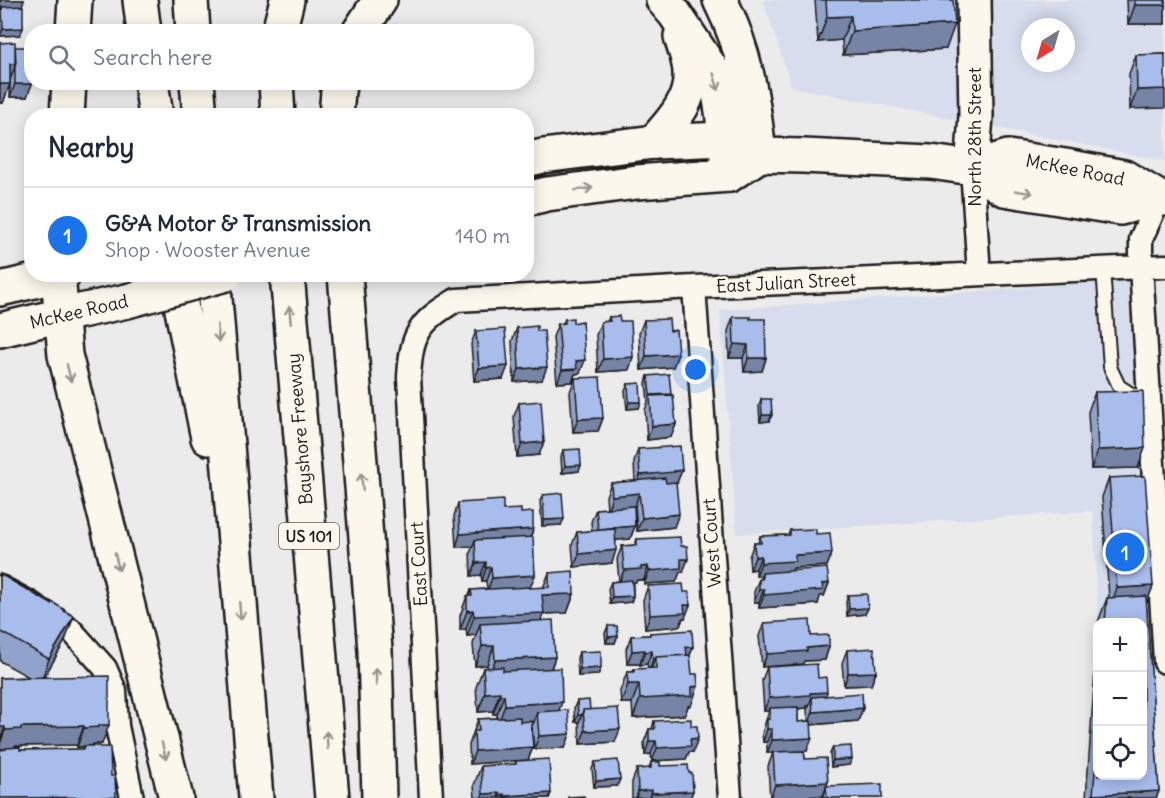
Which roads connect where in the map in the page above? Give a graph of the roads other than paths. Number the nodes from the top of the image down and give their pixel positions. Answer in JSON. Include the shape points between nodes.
{"nodes":[{"id":1,"x":75,"y":0,"type":"edge"},
{"id":2,"x":140,"y":0,"type":"edge"},
{"id":3,"x":191,"y":0,"type":"edge"},
{"id":4,"x":268,"y":0,"type":"edge"},
{"id":5,"x":287,"y":0,"type":"edge"},
{"id":6,"x":380,"y":0,"type":"edge"},
{"id":7,"x":720,"y":0,"type":"edge"},
{"id":8,"x":974,"y":0,"type":"edge"},
{"id":9,"x":669,"y":7,"type":"edge"},
{"id":10,"x":74,"y":24,"type":"edge"},
{"id":11,"x":143,"y":24,"type":"edge"},
{"id":12,"x":192,"y":24,"type":"edge"},
{"id":13,"x":270,"y":24,"type":"edge"},
{"id":14,"x":281,"y":24,"type":"edge"},
{"id":15,"x":364,"y":24,"type":"edge"},
{"id":16,"x":69,"y":90,"type":"edge"},
{"id":17,"x":152,"y":90,"type":"edge"},
{"id":18,"x":198,"y":90,"type":"edge"},
{"id":19,"x":276,"y":90,"type":"edge"},
{"id":20,"x":338,"y":90,"type":"edge"},
{"id":21,"x":67,"y":108,"type":"edge"},
{"id":22,"x":155,"y":108,"type":"edge"},
{"id":23,"x":199,"y":108,"type":"edge"},
{"id":24,"x":278,"y":108,"type":"edge"},
{"id":25,"x":337,"y":108,"type":"edge"},
{"id":26,"x":725,"y":139,"type":"junction"},
{"id":27,"x":654,"y":142,"type":"junction"},
{"id":28,"x":759,"y":155,"type":"junction"},
{"id":29,"x":534,"y":158,"type":"edge"},
{"id":30,"x":972,"y":168,"type":"junction"},
{"id":31,"x":729,"y":175,"type":"junction"},
{"id":32,"x":534,"y":197,"type":"edge"},
{"id":33,"x":1162,"y":199,"type":"edge"},
{"id":34,"x":1141,"y":266,"type":"junction"},
{"id":35,"x":1165,"y":266,"type":"edge"},
{"id":36,"x":1103,"y":268,"type":"junction"},
{"id":37,"x":979,"y":274,"type":"junction"},
{"id":38,"x":30,"y":282,"type":"edge"},
{"id":39,"x":60,"y":282,"type":"edge"},
{"id":40,"x":178,"y":282,"type":"edge"},
{"id":41,"x":197,"y":282,"type":"edge"},
{"id":42,"x":214,"y":282,"type":"edge"},
{"id":43,"x":288,"y":282,"type":"edge"},
{"id":44,"x":346,"y":282,"type":"edge"},
{"id":45,"x":694,"y":287,"type":"junction"},
{"id":46,"x":0,"y":289,"type":"edge"},
{"id":47,"x":62,"y":315,"type":"junction"},
{"id":48,"x":0,"y":330,"type":"edge"},
{"id":49,"x":419,"y":331,"type":"joint"},
{"id":50,"x":1149,"y":397,"type":"junction"},
{"id":51,"x":237,"y":574,"type":"junction"},
{"id":52,"x":0,"y":587,"type":"edge"},
{"id":53,"x":1165,"y":662,"type":"edge"},
{"id":54,"x":132,"y":798,"type":"edge"},
{"id":55,"x":176,"y":798,"type":"edge"},
{"id":56,"x":256,"y":798,"type":"edge"},
{"id":57,"x":332,"y":798,"type":"edge"},
{"id":58,"x":379,"y":798,"type":"edge"},
{"id":59,"x":431,"y":798,"type":"edge"},
{"id":60,"x":730,"y":798,"type":"edge"}],
"edges":[{"from":1,"to":10,"type":"main road"},
{"from":2,"to":11,"type":"main road"},
{"from":3,"to":12,"type":"main road"},
{"from":4,"to":13,"type":"main road"},
{"from":5,"to":14,"type":"main road"},
{"from":6,"to":15,"type":"main road"},
{"from":7,"to":28,"type":"main road","via":[[747,72]]},
{"from":8,"to":30,"type":"main road","name":"North 28th Street","via":[[976,116]]},
{"from":9,"to":26,"type":"main road","one_way":true,"via":[[716,76]]},
{"from":9,"to":27,"type":"main road","via":[[691,72],[689,91],[679,113]]},
{"from":16,"to":21,"type":"main road"},
{"from":17,"to":22,"type":"main road"},
{"from":18,"to":23,"type":"main road"},
{"from":19,"to":24,"type":"main road"},
{"from":20,"to":25,"type":"main road"},
{"from":26,"to":27,"type":"main road","name":"McKee Road"},
{"from":26,"to":28,"type":"main road","name":"McKee Road"},
{"from":26,"to":31,"type":"main road"},
{"from":27,"to":29,"type":"main road","name":"McKee Road"},
{"from":28,"to":30,"type":"main road","name":"McKee Road","via":[[931,162]]},
{"from":28,"to":31,"type":"main road"},
{"from":30,"to":33,"type":"main road","name":"McKee Road","via":[[1008,157],[1065,166],[1124,177]]},
{"from":30,"to":37,"type":"street","name":"North 28th Street"},
{"from":32,"to":31,"type":"main road","one_way":true,"via":[[637,182]]},
{"from":33,"to":34,"type":"street","via":[[1141,239]]},
{"from":34,"to":35,"type":"street","name":"East Julian Street"},
{"from":34,"to":36,"type":"street","name":"East Julian Street"},
{"from":34,"to":50,"type":"street"},
{"from":36,"to":37,"type":"street","name":"East Julian Street"},
{"from":36,"to":50,"type":"lane","via":[[1110,367],[1119,386],[1133,395]]},
{"from":37,"to":45,"type":"street","name":"East Julian Street"},
{"from":38,"to":46,"type":"main road"},
{"from":39,"to":47,"type":"main road"},
{"from":40,"to":51,"type":"main road"},
{"from":41,"to":47,"type":"main road","name":"McKee Road","bridge":true},
{"from":42,"to":51,"type":"main road","one_way":true},
{"from":57,"to":43,"type":"main road","name":"Bayshore Freeway","number":"US 101","one_way":true},
{"from":58,"to":44,"type":"main road","one_way":true,"via":[[375,650]]},
{"from":45,"to":49,"type":"street","name":"East Julian Street","via":[[456,300],[437,312]]},
{"from":45,"to":60,"type":"street","name":"West Court"},
{"from":47,"to":48,"type":"main road","name":"McKee Road"},
{"from":47,"to":55,"type":"main road","one_way":true,"via":[[65,355]]},
{"from":49,"to":59,"type":"street","name":"East Court","via":[[409,377]]},
{"from":50,"to":53,"type":"street"},
{"from":51,"to":56,"type":"main road","one_way":true},
{"from":52,"to":54,"type":"street","via":[[71,630],[105,668],[115,691],[117,726],[112,755]]}]}
